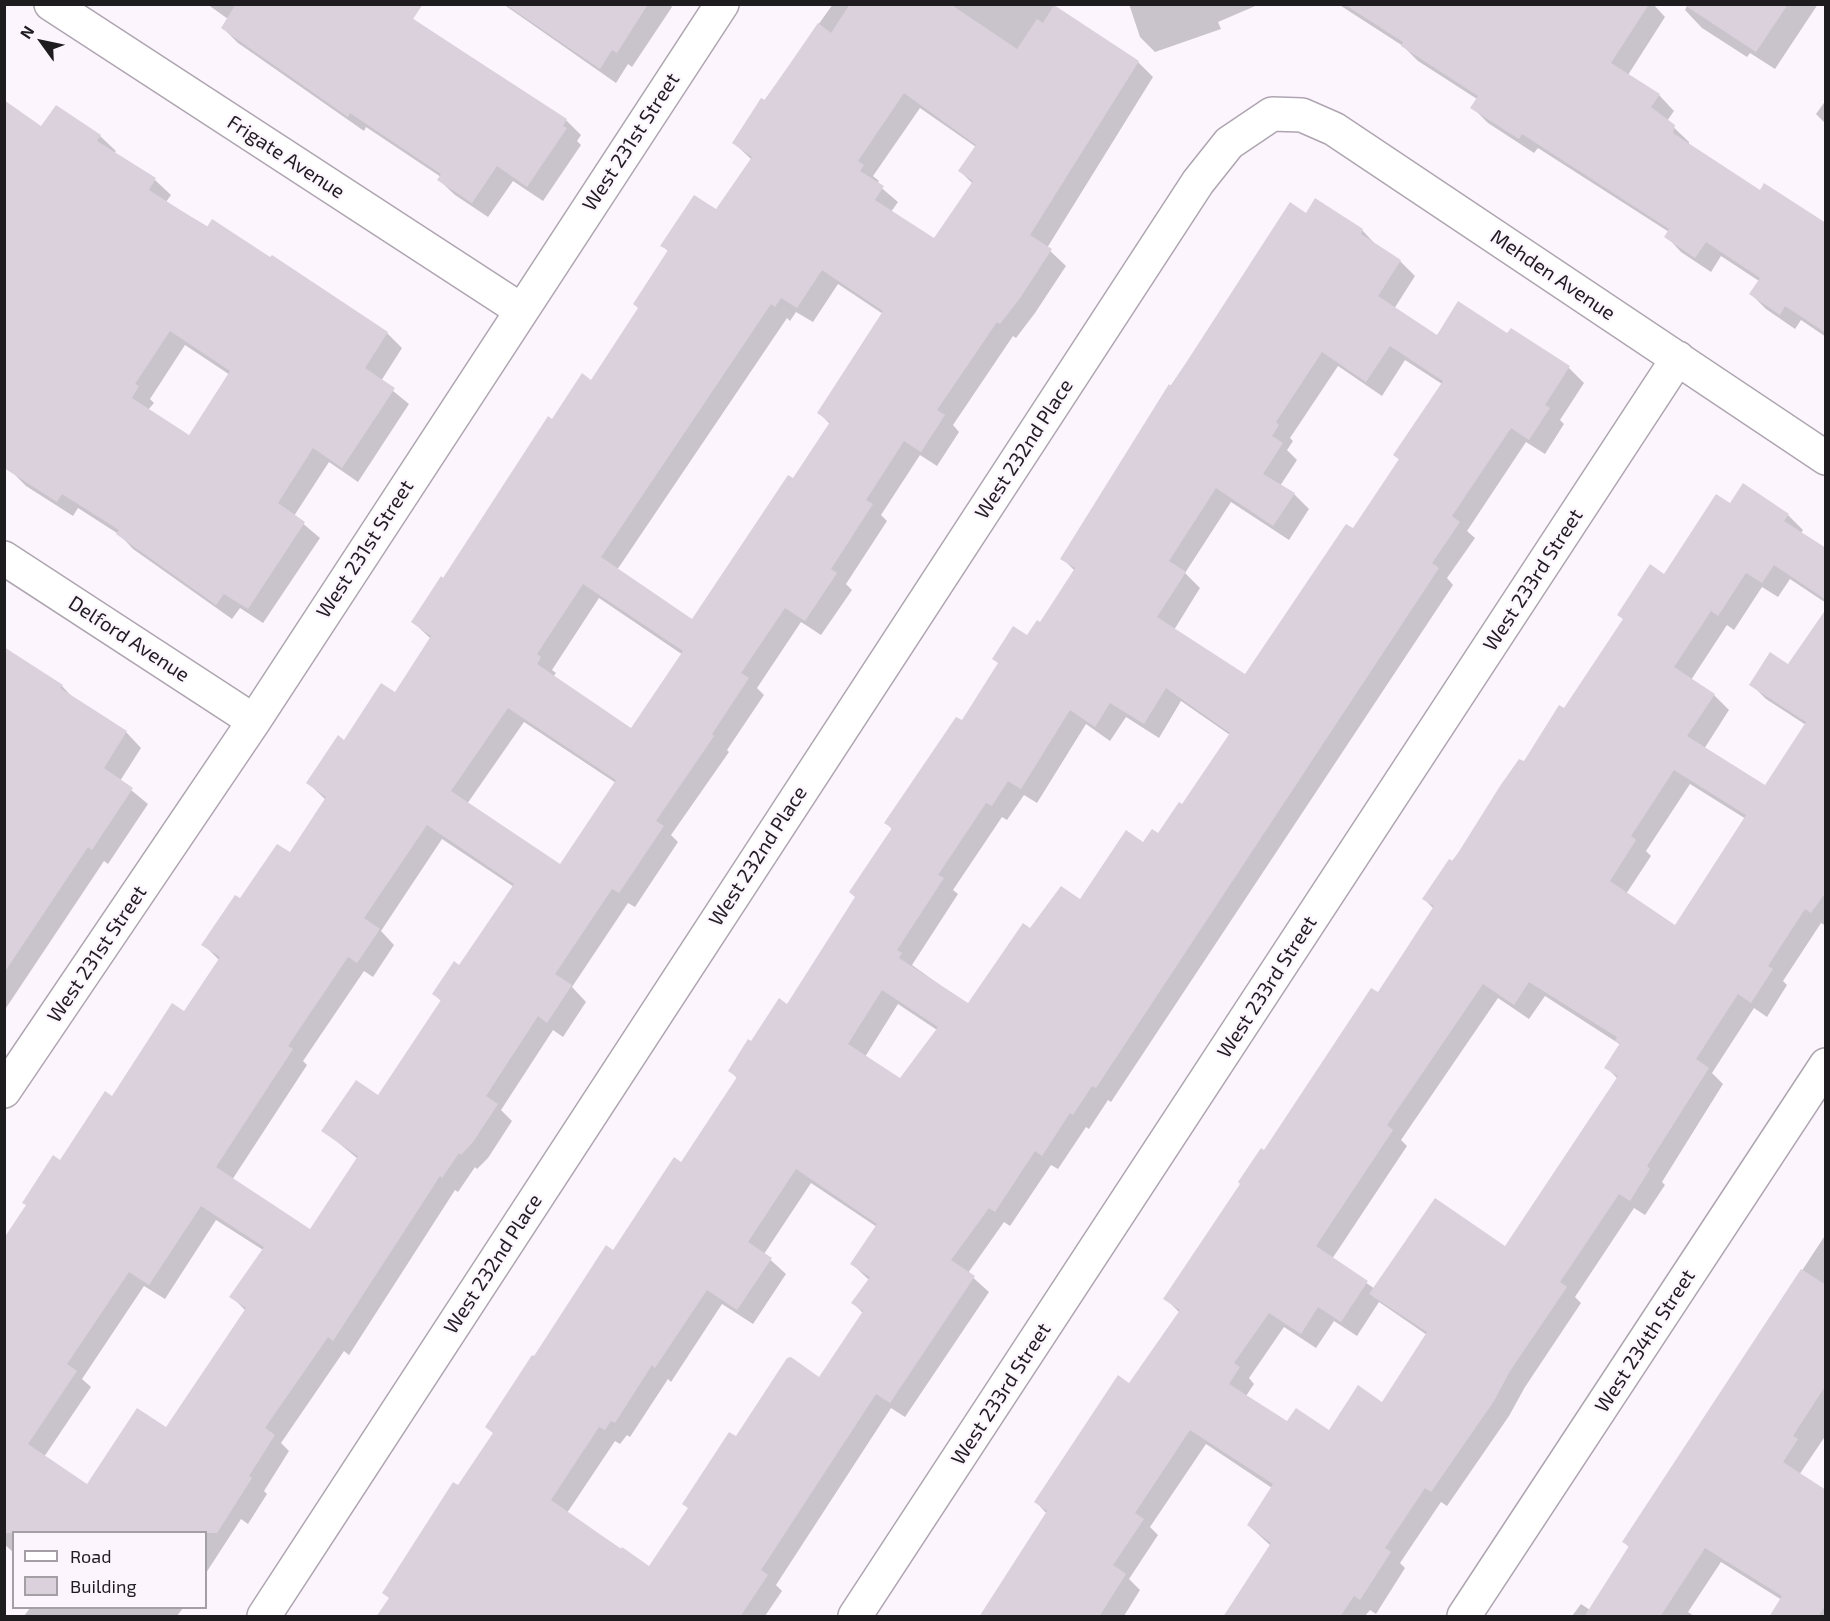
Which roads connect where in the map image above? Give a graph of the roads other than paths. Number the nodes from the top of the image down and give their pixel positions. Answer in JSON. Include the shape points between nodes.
{"nodes":[{"id":1,"x":51,"y":4,"type":"edge"},
{"id":2,"x":722,"y":4,"type":"edge"},
{"id":3,"x":1272,"y":114,"type":"joint"},
{"id":4,"x":520,"y":310,"type":"junction"},
{"id":5,"x":1678,"y":358,"type":"junction"},
{"id":6,"x":1826,"y":458,"type":"edge"},
{"id":7,"x":4,"y":558,"type":"edge"},
{"id":8,"x":254,"y":721,"type":"junction"},
{"id":9,"x":1826,"y":1065,"type":"edge"},
{"id":10,"x":4,"y":1091,"type":"edge"},
{"id":11,"x":264,"y":1617,"type":"edge"},
{"id":12,"x":855,"y":1617,"type":"edge"},
{"id":13,"x":1464,"y":1617,"type":"edge"}],
"edges":[{"from":1,"to":4,"type":"street","name":"Frigate Avenue"},
{"from":2,"to":4,"type":"street","name":"West 231st Street"},
{"from":3,"to":5,"type":"street","name":"Mehden Avenue","via":[[1302,115],[1334,129]]},
{"from":3,"to":11,"type":"street","name":"West 232nd Place","via":[[1229,143],[1198,182]]},
{"from":4,"to":8,"type":"street","name":"West 231st Street"},
{"from":5,"to":6,"type":"street","name":"Mehden Avenue"},
{"from":5,"to":12,"type":"street","name":"West 233rd Street"},
{"from":7,"to":8,"type":"street","name":"Delford Avenue"},
{"from":8,"to":10,"type":"street","name":"West 231st Street"},
{"from":9,"to":13,"type":"street","name":"West 234th Street"}]}
